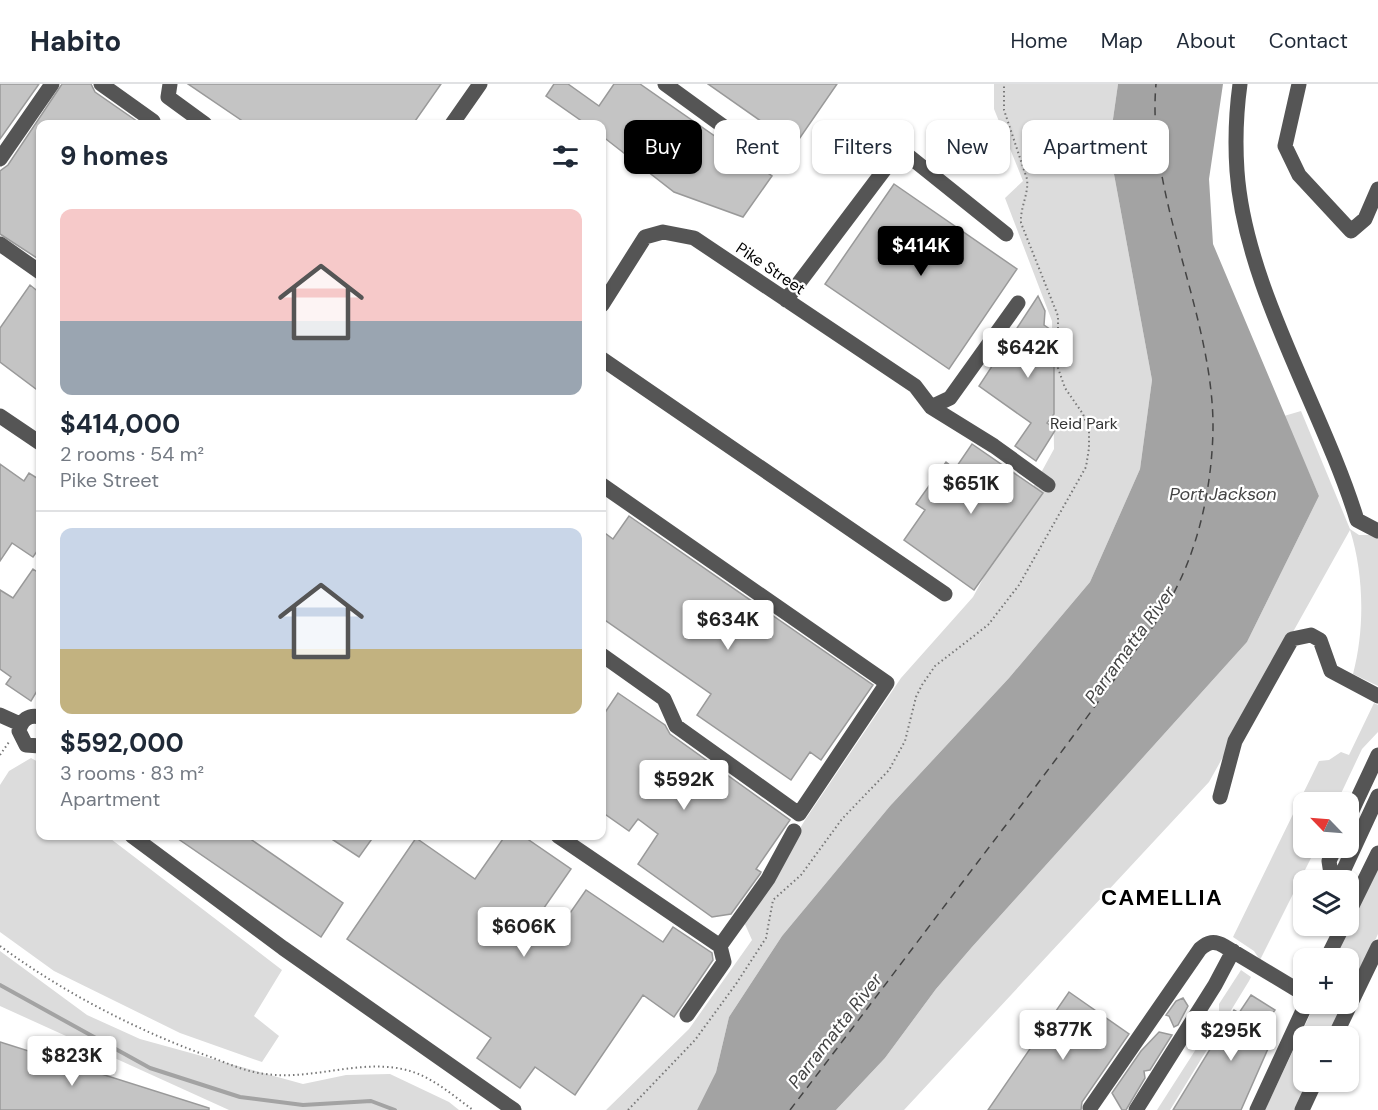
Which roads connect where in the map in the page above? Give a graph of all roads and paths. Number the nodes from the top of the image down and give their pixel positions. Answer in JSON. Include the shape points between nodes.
{"nodes":[{"id":1,"x":52,"y":84,"type":"edge"},
{"id":2,"x":101,"y":84,"type":"edge"},
{"id":3,"x":169,"y":84,"type":"edge"},
{"id":4,"x":480,"y":84,"type":"edge"},
{"id":5,"x":665,"y":84,"type":"edge"},
{"id":6,"x":1004,"y":84,"type":"edge"},
{"id":7,"x":1240,"y":84,"type":"edge"},
{"id":8,"x":1299,"y":84,"type":"edge"},
{"id":9,"x":152,"y":120,"type":"edge"},
{"id":10,"x":200,"y":120,"type":"edge"},
{"id":11,"x":455,"y":120,"type":"edge"},
{"id":12,"x":714,"y":120,"type":"edge"},
{"id":13,"x":0,"y":159,"type":"edge"},
{"id":14,"x":1378,"y":189,"type":"edge"},
{"id":15,"x":1006,"y":234,"type":"dead end"},
{"id":16,"x":0,"y":244,"type":"edge"},
{"id":17,"x":36,"y":269,"type":"edge"},
{"id":18,"x":606,"y":298,"type":"edge"},
{"id":19,"x":786,"y":300,"type":"junction"},
{"id":20,"x":1018,"y":303,"type":"dead end"},
{"id":21,"x":606,"y":362,"type":"edge"},
{"id":22,"x":931,"y":407,"type":"junction"},
{"id":23,"x":0,"y":416,"type":"edge"},
{"id":24,"x":36,"y":440,"type":"edge"},
{"id":25,"x":1048,"y":485,"type":"dead end"},
{"id":26,"x":606,"y":488,"type":"edge"},
{"id":27,"x":1378,"y":531,"type":"edge"},
{"id":28,"x":945,"y":594,"type":"dead end"},
{"id":29,"x":606,"y":658,"type":"edge"},
{"id":30,"x":1378,"y":696,"type":"edge"},
{"id":31,"x":0,"y":715,"type":"edge"},
{"id":32,"x":36,"y":717,"type":"edge"},
{"id":33,"x":20,"y":730,"type":"junction"},
{"id":34,"x":36,"y":746,"type":"edge"},
{"id":35,"x":0,"y":755,"type":"edge"},
{"id":36,"x":1378,"y":755,"type":"edge"},
{"id":37,"x":1359,"y":796,"type":"edge"},
{"id":38,"x":1378,"y":796,"type":"edge"},
{"id":39,"x":1220,"y":797,"type":"dead end"},
{"id":40,"x":794,"y":831,"type":"dead end"},
{"id":41,"x":137,"y":840,"type":"edge"},
{"id":42,"x":564,"y":840,"type":"edge"},
{"id":43,"x":1378,"y":854,"type":"edge"},
{"id":44,"x":1345,"y":870,"type":"edge"},
{"id":45,"x":1359,"y":891,"type":"edge"},
{"id":46,"x":0,"y":946,"type":"edge"},
{"id":47,"x":720,"y":946,"type":"junction"},
{"id":48,"x":1378,"y":947,"type":"edge"},
{"id":49,"x":1233,"y":951,"type":"junction"},
{"id":50,"x":1293,"y":987,"type":"edge"},
{"id":51,"x":1301,"y":1014,"type":"edge"},
{"id":52,"x":687,"y":1015,"type":"dead end"},
{"id":53,"x":1340,"y":1026,"type":"edge"},
{"id":54,"x":1310,"y":1092,"type":"edge"},
{"id":55,"x":1090,"y":1108,"type":"dead end"},
{"id":56,"x":473,"y":1110,"type":"edge"},
{"id":57,"x":514,"y":1110,"type":"edge"},
{"id":58,"x":628,"y":1110,"type":"edge"},
{"id":59,"x":1136,"y":1110,"type":"edge"},
{"id":60,"x":1257,"y":1110,"type":"edge"},
{"id":61,"x":1302,"y":1110,"type":"edge"}],
"edges":[{"from":1,"to":13,"type":"street"},
{"from":2,"to":9,"type":"street"},
{"from":3,"to":10,"type":"street","via":[[168,97]]},
{"from":4,"to":11,"type":"street"},
{"from":5,"to":12,"type":"street"},
{"from":6,"to":58,"type":"path","via":[[1004,110],[1028,179],[1020,209],[1021,223],[1058,316],[1058,368],[1089,430],[1086,467],[1019,585],[988,625],[935,666],[922,685],[904,741],[889,770],[842,819],[801,875],[773,900],[766,938],[736,984],[695,1040]]},
{"from":7,"to":27,"type":"street","via":[[1237,173],[1262,280],[1335,455],[1357,520]]},
{"from":8,"to":14,"type":"street","via":[[1285,146],[1299,175],[1352,231],[1365,219]]},
{"from":15,"to":19,"type":"street","via":[[900,149]]},
{"from":16,"to":17,"type":"street"},
{"from":18,"to":19,"type":"street","name":"Pike Street","via":[[645,237],[663,232],[694,238]]},
{"from":19,"to":22,"type":"street","name":"Pike Street","via":[[915,387]]},
{"from":20,"to":22,"type":"street","via":[[950,398]]},
{"from":21,"to":28,"type":"street"},
{"from":22,"to":25,"type":"street","name":"Pike Street"},
{"from":23,"to":24,"type":"street"},
{"from":26,"to":29,"type":"street","via":[[887,683],[799,814],[676,726],[664,699]]},
{"from":30,"to":39,"type":"street","via":[[1331,671],[1320,640],[1311,635],[1292,639],[1235,741]]},
{"from":31,"to":33,"type":"street"},
{"from":32,"to":33,"type":"street","via":[[31,716]]},
{"from":33,"to":34,"type":"street","via":[[26,745]]},
{"from":33,"to":35,"type":"path"},
{"from":36,"to":37,"type":"street"},
{"from":38,"to":44,"type":"street"},
{"from":40,"to":47,"type":"street","via":[[768,879]]},
{"from":41,"to":57,"type":"street"},
{"from":42,"to":47,"type":"street"},
{"from":43,"to":45,"type":"street"},
{"from":46,"to":56,"type":"path","via":[[116,1018],[247,1070],[286,1076],[393,1067],[426,1077]]},
{"from":47,"to":52,"type":"street","via":[[724,962]]},
{"from":48,"to":53,"type":"street"},
{"from":49,"to":50,"type":"street"},
{"from":49,"to":55,"type":"street","via":[[1216,941],[1200,949]]},
{"from":49,"to":59,"type":"street"},
{"from":51,"to":60,"type":"street"},
{"from":54,"to":61,"type":"street"}]}
